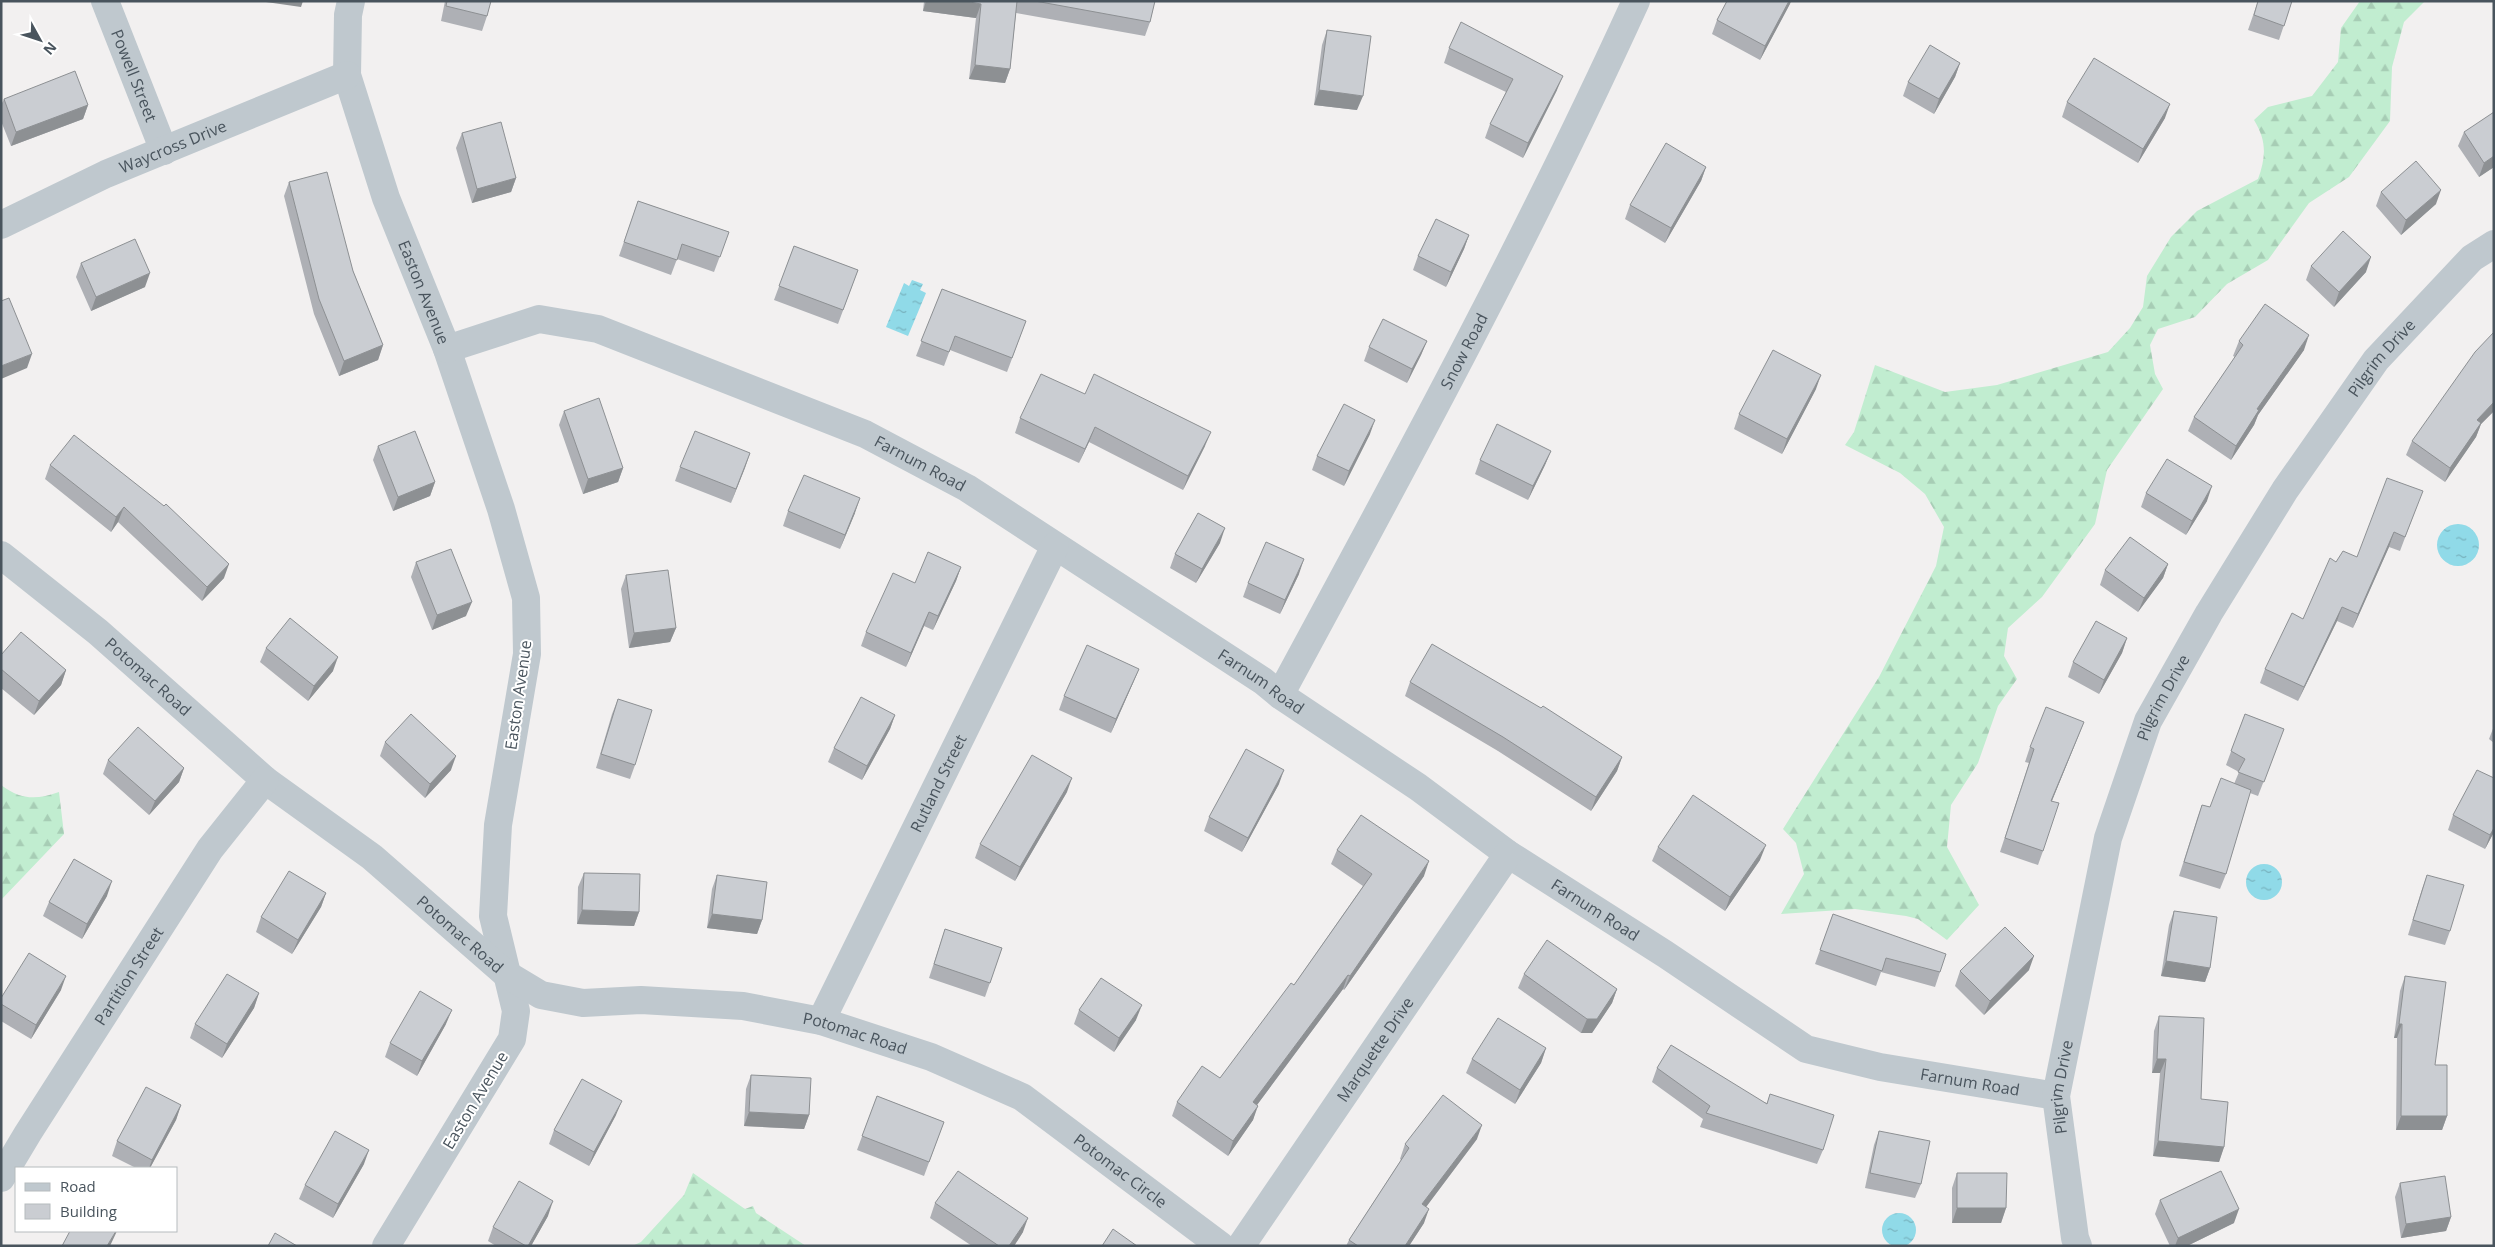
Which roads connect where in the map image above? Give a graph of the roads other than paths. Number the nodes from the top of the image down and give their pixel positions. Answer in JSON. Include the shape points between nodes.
{"nodes":[{"id":1,"x":104,"y":1,"type":"edge"},
{"id":2,"x":351,"y":1,"type":"edge"},
{"id":3,"x":1636,"y":1,"type":"edge"},
{"id":4,"x":347,"y":74,"type":"junction"},
{"id":5,"x":164,"y":151,"type":"junction"},
{"id":6,"x":1,"y":225,"type":"edge"},
{"id":7,"x":2494,"y":244,"type":"edge"},
{"id":8,"x":447,"y":349,"type":"junction"},
{"id":9,"x":1055,"y":546,"type":"junction"},
{"id":10,"x":1,"y":556,"type":"edge"},
{"id":11,"x":1280,"y":695,"type":"junction"},
{"id":12,"x":265,"y":780,"type":"junction"},
{"id":13,"x":1508,"y":854,"type":"junction"},
{"id":14,"x":506,"y":974,"type":"junction"},
{"id":15,"x":821,"y":1021,"type":"junction"},
{"id":16,"x":1019,"y":1096,"type":"joint"},
{"id":17,"x":2056,"y":1096,"type":"junction"},
{"id":18,"x":1,"y":1178,"type":"edge"},
{"id":19,"x":386,"y":1246,"type":"edge"},
{"id":20,"x":1221,"y":1246,"type":"edge"},
{"id":21,"x":1241,"y":1246,"type":"edge"},
{"id":22,"x":2078,"y":1246,"type":"edge"}],
"edges":[{"from":1,"to":5,"type":"street","name":"Powell Street"},
{"from":2,"to":4,"type":"street","name":"Easton Avenue"},
{"from":3,"to":11,"type":"street","name":"Snow Road","via":[[1577,130],[1482,320]]},
{"from":4,"to":5,"type":"street","name":"Waycross Drive"},
{"from":4,"to":8,"type":"street","name":"Easton Avenue","via":[[386,198]]},
{"from":5,"to":6,"type":"street","name":"Waycross Drive","via":[[106,174]]},
{"from":7,"to":17,"type":"street","name":"Pilgrim Drive","via":[[2472,258],[2376,360],[2285,490],[2209,613],[2148,721],[2108,838]]},
{"from":8,"to":9,"type":"street","name":"Farnum Road","via":[[539,319],[598,329],[866,434],[967,488]]},
{"from":8,"to":14,"type":"street","name":"Easton Avenue","via":[[501,509],[526,598],[527,654],[498,825],[493,916]]},
{"from":9,"to":11,"type":"street","name":"Farnum Road"},
{"from":9,"to":15,"type":"street","name":"Rutland Street"},
{"from":10,"to":12,"type":"street","name":"Potomac Road","via":[[98,632]]},
{"from":11,"to":13,"type":"street","name":"Farnum Road","via":[[1418,787]]},
{"from":12,"to":14,"type":"street","name":"Potomac Road","via":[[372,857]]},
{"from":12,"to":18,"type":"street","name":"Partition Street","via":[[210,849]]},
{"from":13,"to":17,"type":"street","name":"Farnum Road","via":[[1806,1049],[1880,1067]]},
{"from":13,"to":21,"type":"street","name":"Marquette Drive"},
{"from":14,"to":15,"type":"street","name":"Potomac Road","via":[[541,995],[583,1003],[641,1000],[743,1006]]},
{"from":14,"to":19,"type":"street","name":"Easton Avenue","via":[[516,1010],[512,1039]]},
{"from":15,"to":16,"type":"street","name":"Potomac Road","via":[[931,1057]]},
{"from":16,"to":20,"type":"street","name":"Potomac Circle"},
{"from":17,"to":22,"type":"street","name":"Pilgrim Drive"}]}
